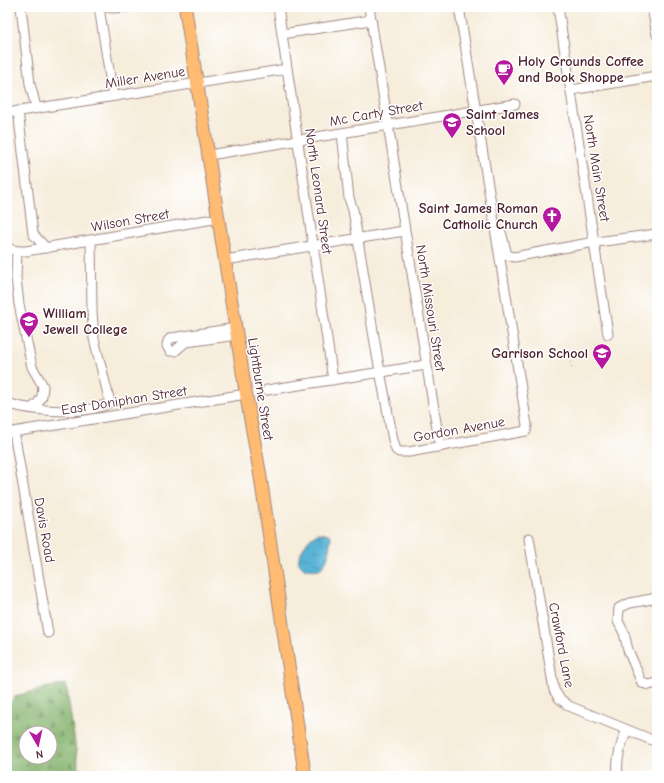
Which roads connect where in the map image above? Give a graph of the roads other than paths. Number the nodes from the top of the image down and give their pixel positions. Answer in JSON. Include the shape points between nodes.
{"nodes":[{"id":1,"x":21,"y":7,"type":"edge"},
{"id":2,"x":99,"y":7,"type":"edge"},
{"id":3,"x":107,"y":7,"type":"edge"},
{"id":4,"x":127,"y":7,"type":"edge"},
{"id":5,"x":185,"y":7,"type":"edge"},
{"id":6,"x":278,"y":7,"type":"edge"},
{"id":7,"x":369,"y":7,"type":"edge"},
{"id":8,"x":459,"y":7,"type":"edge"},
{"id":9,"x":558,"y":7,"type":"edge"},
{"id":10,"x":652,"y":7,"type":"edge"},
{"id":11,"x":371,"y":20,"type":"junction"},
{"id":12,"x":656,"y":29,"type":"edge"},
{"id":13,"x":282,"y":34,"type":"junction"},
{"id":14,"x":287,"y":69,"type":"junction"},
{"id":15,"x":657,"y":76,"type":"edge"},
{"id":16,"x":197,"y":83,"type":"junction"},
{"id":17,"x":571,"y":90,"type":"junction"},
{"id":18,"x":113,"y":96,"type":"junction"},
{"id":19,"x":515,"y":104,"type":"dead end"},
{"id":20,"x":36,"y":107,"type":"junction"},
{"id":21,"x":18,"y":111,"type":"junction"},
{"id":22,"x":476,"y":111,"type":"junction"},
{"id":23,"x":7,"y":112,"type":"edge"},
{"id":24,"x":387,"y":125,"type":"junction"},
{"id":25,"x":342,"y":133,"type":"junction"},
{"id":26,"x":298,"y":140,"type":"junction"},
{"id":27,"x":209,"y":155,"type":"junction"},
{"id":28,"x":492,"y":208,"type":"junction"},
{"id":29,"x":219,"y":218,"type":"junction"},
{"id":30,"x":404,"y":231,"type":"junction"},
{"id":31,"x":657,"y":234,"type":"edge"},
{"id":32,"x":358,"y":238,"type":"junction"},
{"id":33,"x":91,"y":241,"type":"junction"},
{"id":34,"x":594,"y":243,"type":"junction"},
{"id":35,"x":313,"y":246,"type":"junction"},
{"id":36,"x":7,"y":248,"type":"edge"},
{"id":37,"x":46,"y":248,"type":"junction"},
{"id":38,"x":17,"y":252,"type":"junction"},
{"id":39,"x":225,"y":260,"type":"junction"},
{"id":40,"x":236,"y":331,"type":"junction"},
{"id":41,"x":608,"y":334,"type":"dead end"},
{"id":42,"x":426,"y":365,"type":"junction"},
{"id":43,"x":380,"y":372,"type":"junction"},
{"id":44,"x":333,"y":380,"type":"junction"},
{"id":45,"x":267,"y":390,"type":"dead end"},
{"id":46,"x":246,"y":394,"type":"junction"},
{"id":47,"x":7,"y":404,"type":"edge"},
{"id":48,"x":32,"y":408,"type":"junction"},
{"id":49,"x":11,"y":432,"type":"edge"},
{"id":50,"x":440,"y":447,"type":"junction"},
{"id":51,"x":530,"y":538,"type":"dead end"},
{"id":52,"x":657,"y":598,"type":"edge"},
{"id":53,"x":48,"y":633,"type":"dead end"},
{"id":54,"x":657,"y":683,"type":"edge"},
{"id":55,"x":627,"y":730,"type":"junction"},
{"id":56,"x":657,"y":742,"type":"edge"},
{"id":57,"x":305,"y":776,"type":"edge"},
{"id":58,"x":618,"y":776,"type":"edge"}],
"edges":[{"from":1,"to":20,"type":"street","via":[[30,84]]},
{"from":2,"to":18,"type":"street"},
{"from":3,"to":4,"type":"street"},
{"from":5,"to":16,"type":"main road","name":"Lightburne Street"},
{"from":6,"to":13,"type":"street","name":"North Leonard Street"},
{"from":7,"to":11,"type":"street","name":"North Missouri Street"},
{"from":8,"to":22,"type":"street"},
{"from":9,"to":17,"type":"street","name":"North Main Street"},
{"from":10,"to":12,"type":"street"},
{"from":11,"to":13,"type":"street"},
{"from":11,"to":24,"type":"street","name":"North Missouri Street"},
{"from":13,"to":14,"type":"street","name":"North Leonard Street"},
{"from":14,"to":16,"type":"street","name":"Miller Avenue"},
{"from":14,"to":26,"type":"street","name":"North Leonard Street"},
{"from":15,"to":17,"type":"street"},
{"from":16,"to":18,"type":"street","name":"Miller Avenue"},
{"from":16,"to":27,"type":"main road","name":"Lightburne Street"},
{"from":17,"to":34,"type":"street","name":"North Main Street"},
{"from":18,"to":20,"type":"street","name":"Miller Avenue"},
{"from":19,"to":22,"type":"street","name":"Mc Carty Street"},
{"from":20,"to":21,"type":"street","name":"Miller Avenue"},
{"from":21,"to":23,"type":"street","name":"Miller Avenue"},
{"from":21,"to":37,"type":"street","via":[[33,234]]},
{"from":22,"to":24,"type":"street","name":"Mc Carty Street"},
{"from":22,"to":28,"type":"street"},
{"from":24,"to":25,"type":"street","name":"Mc Carty Street"},
{"from":24,"to":30,"type":"street","name":"North Missouri Street"},
{"from":25,"to":26,"type":"street","name":"Mc Carty Street"},
{"from":25,"to":32,"type":"street","via":[[349,198]]},
{"from":26,"to":27,"type":"street","name":"Mc Carty Street"},
{"from":26,"to":35,"type":"street","name":"North Leonard Street"},
{"from":27,"to":29,"type":"main road","name":"Lightburne Street"},
{"from":28,"to":34,"type":"street","via":[[499,223],[507,255],[514,257]]},
{"from":28,"to":50,"type":"street","name":"Gordon Avenue","via":[[527,429],[523,432]]},
{"from":29,"to":33,"type":"street","name":"Wilson Street"},
{"from":29,"to":39,"type":"main road","name":"Lightburne Street"},
{"from":30,"to":32,"type":"street"},
{"from":30,"to":42,"type":"street","name":"North Missouri Street"},
{"from":31,"to":34,"type":"street"},
{"from":32,"to":35,"type":"street"},
{"from":32,"to":43,"type":"street"},
{"from":33,"to":37,"type":"street","name":"Wilson Street"},
{"from":33,"to":48,"type":"street","via":[[94,339],[110,402],[82,410],[57,412]]},
{"from":34,"to":41,"type":"street","name":"North Main Street"},
{"from":35,"to":39,"type":"street"},
{"from":35,"to":44,"type":"street","name":"North Leonard Street"},
{"from":36,"to":38,"type":"street"},
{"from":37,"to":38,"type":"street","name":"Wilson Street"},
{"from":38,"to":48,"type":"street","via":[[16,278],[21,311],[32,367],[43,386],[42,396],[38,404]]},
{"from":39,"to":40,"type":"main road","name":"Lightburne Street"},
{"from":40,"to":40,"type":"street","via":[[171,338],[167,346],[170,351],[175,351],[186,342]]},
{"from":40,"to":46,"type":"main road","name":"Lightburne Street"},
{"from":42,"to":43,"type":"street"},
{"from":42,"to":50,"type":"street","name":"North Missouri Street"},
{"from":43,"to":44,"type":"street"},
{"from":43,"to":50,"type":"street","name":"Gordon Avenue","via":[[396,450],[409,452]]},
{"from":44,"to":45,"type":"street"},
{"from":46,"to":49,"type":"street","name":"East Doniphan Street"},
{"from":46,"to":57,"type":"main road","name":"Lightburne Street"},
{"from":47,"to":48,"type":"street"},
{"from":49,"to":53,"type":"street","name":"Davis Road"},
{"from":51,"to":55,"type":"street","name":"Crawford Lane","via":[[554,690],[558,698],[569,706]]},
{"from":52,"to":54,"type":"street","via":[[630,603],[619,608],[618,621],[642,684]]},
{"from":55,"to":56,"type":"street","name":"Crawford Lane"},
{"from":55,"to":58,"type":"street","via":[[619,752]]}]}
